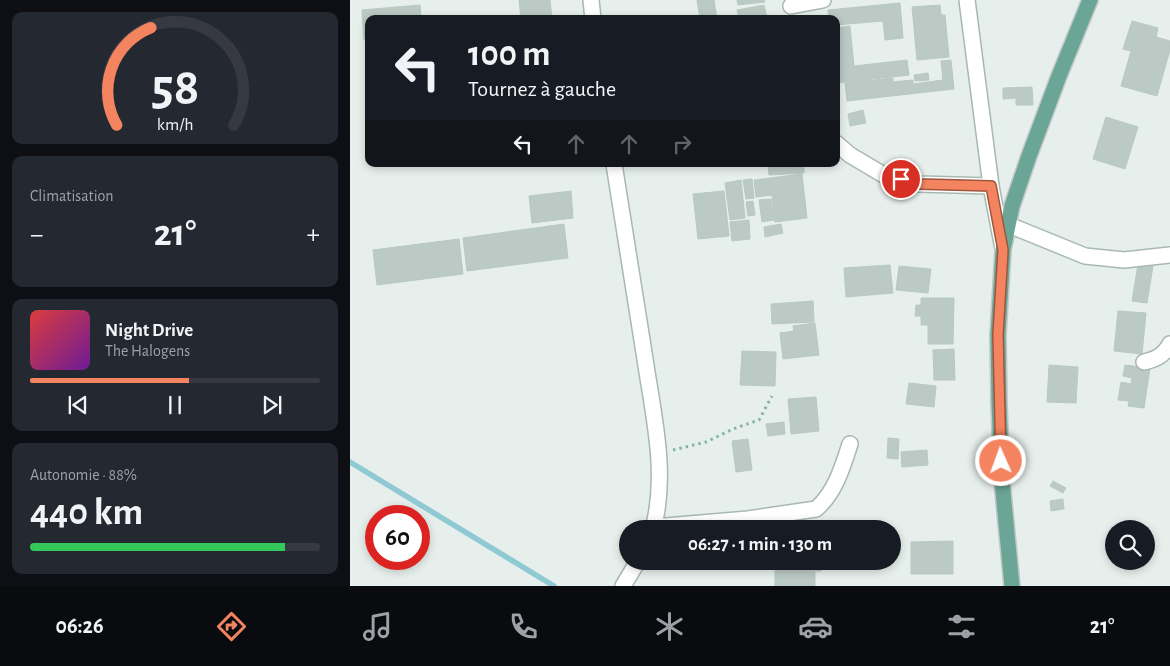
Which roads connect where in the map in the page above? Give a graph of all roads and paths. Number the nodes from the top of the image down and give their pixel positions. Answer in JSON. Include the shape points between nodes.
{"nodes":[{"id":1,"x":591,"y":0,"type":"edge"},
{"id":2,"x":823,"y":0,"type":"edge"},
{"id":3,"x":967,"y":0,"type":"edge"},
{"id":4,"x":1090,"y":0,"type":"edge"},
{"id":5,"x":792,"y":8,"type":"edge"},
{"id":6,"x":593,"y":15,"type":"edge"},
{"id":7,"x":840,"y":146,"type":"edge"},
{"id":8,"x":614,"y":167,"type":"edge"},
{"id":9,"x":991,"y":186,"type":"junction"},
{"id":10,"x":1009,"y":225,"type":"junction"},
{"id":11,"x":1003,"y":250,"type":"junction"},
{"id":12,"x":1170,"y":255,"type":"edge"},
{"id":13,"x":1170,"y":344,"type":"edge"},
{"id":14,"x":1144,"y":362,"type":"dead end"},
{"id":15,"x":772,"y":396,"type":"dead end"},
{"id":16,"x":850,"y":444,"type":"dead end"},
{"id":17,"x":658,"y":452,"type":"junction"},
{"id":18,"x":654,"y":520,"type":"edge"},
{"id":19,"x":737,"y":520,"type":"edge"},
{"id":20,"x":633,"y":570,"type":"edge"},
{"id":21,"x":623,"y":586,"type":"edge"},
{"id":22,"x":1012,"y":586,"type":"edge"}],
"edges":[{"from":1,"to":6,"type":"street"},
{"from":2,"to":5,"type":"street"},
{"from":3,"to":9,"type":"street"},
{"from":4,"to":10,"type":"main road","via":[[1029,156]]},
{"from":7,"to":9,"type":"street","via":[[882,174],[919,184]]},
{"from":8,"to":17,"type":"street"},
{"from":9,"to":11,"type":"street"},
{"from":10,"to":11,"type":"main road"},
{"from":10,"to":12,"type":"street","via":[[1085,256],[1124,260]]},
{"from":11,"to":22,"type":"main road","via":[[998,335],[1000,413],[1002,481]]},
{"from":13,"to":14,"type":"street","via":[[1164,354]]},
{"from":15,"to":17,"type":"path","via":[[759,420],[706,442]]},
{"from":16,"to":19,"type":"street","via":[[840,474],[823,504],[816,509]]},
{"from":17,"to":18,"type":"street","via":[[660,466]]},
{"from":20,"to":21,"type":"street"}]}
